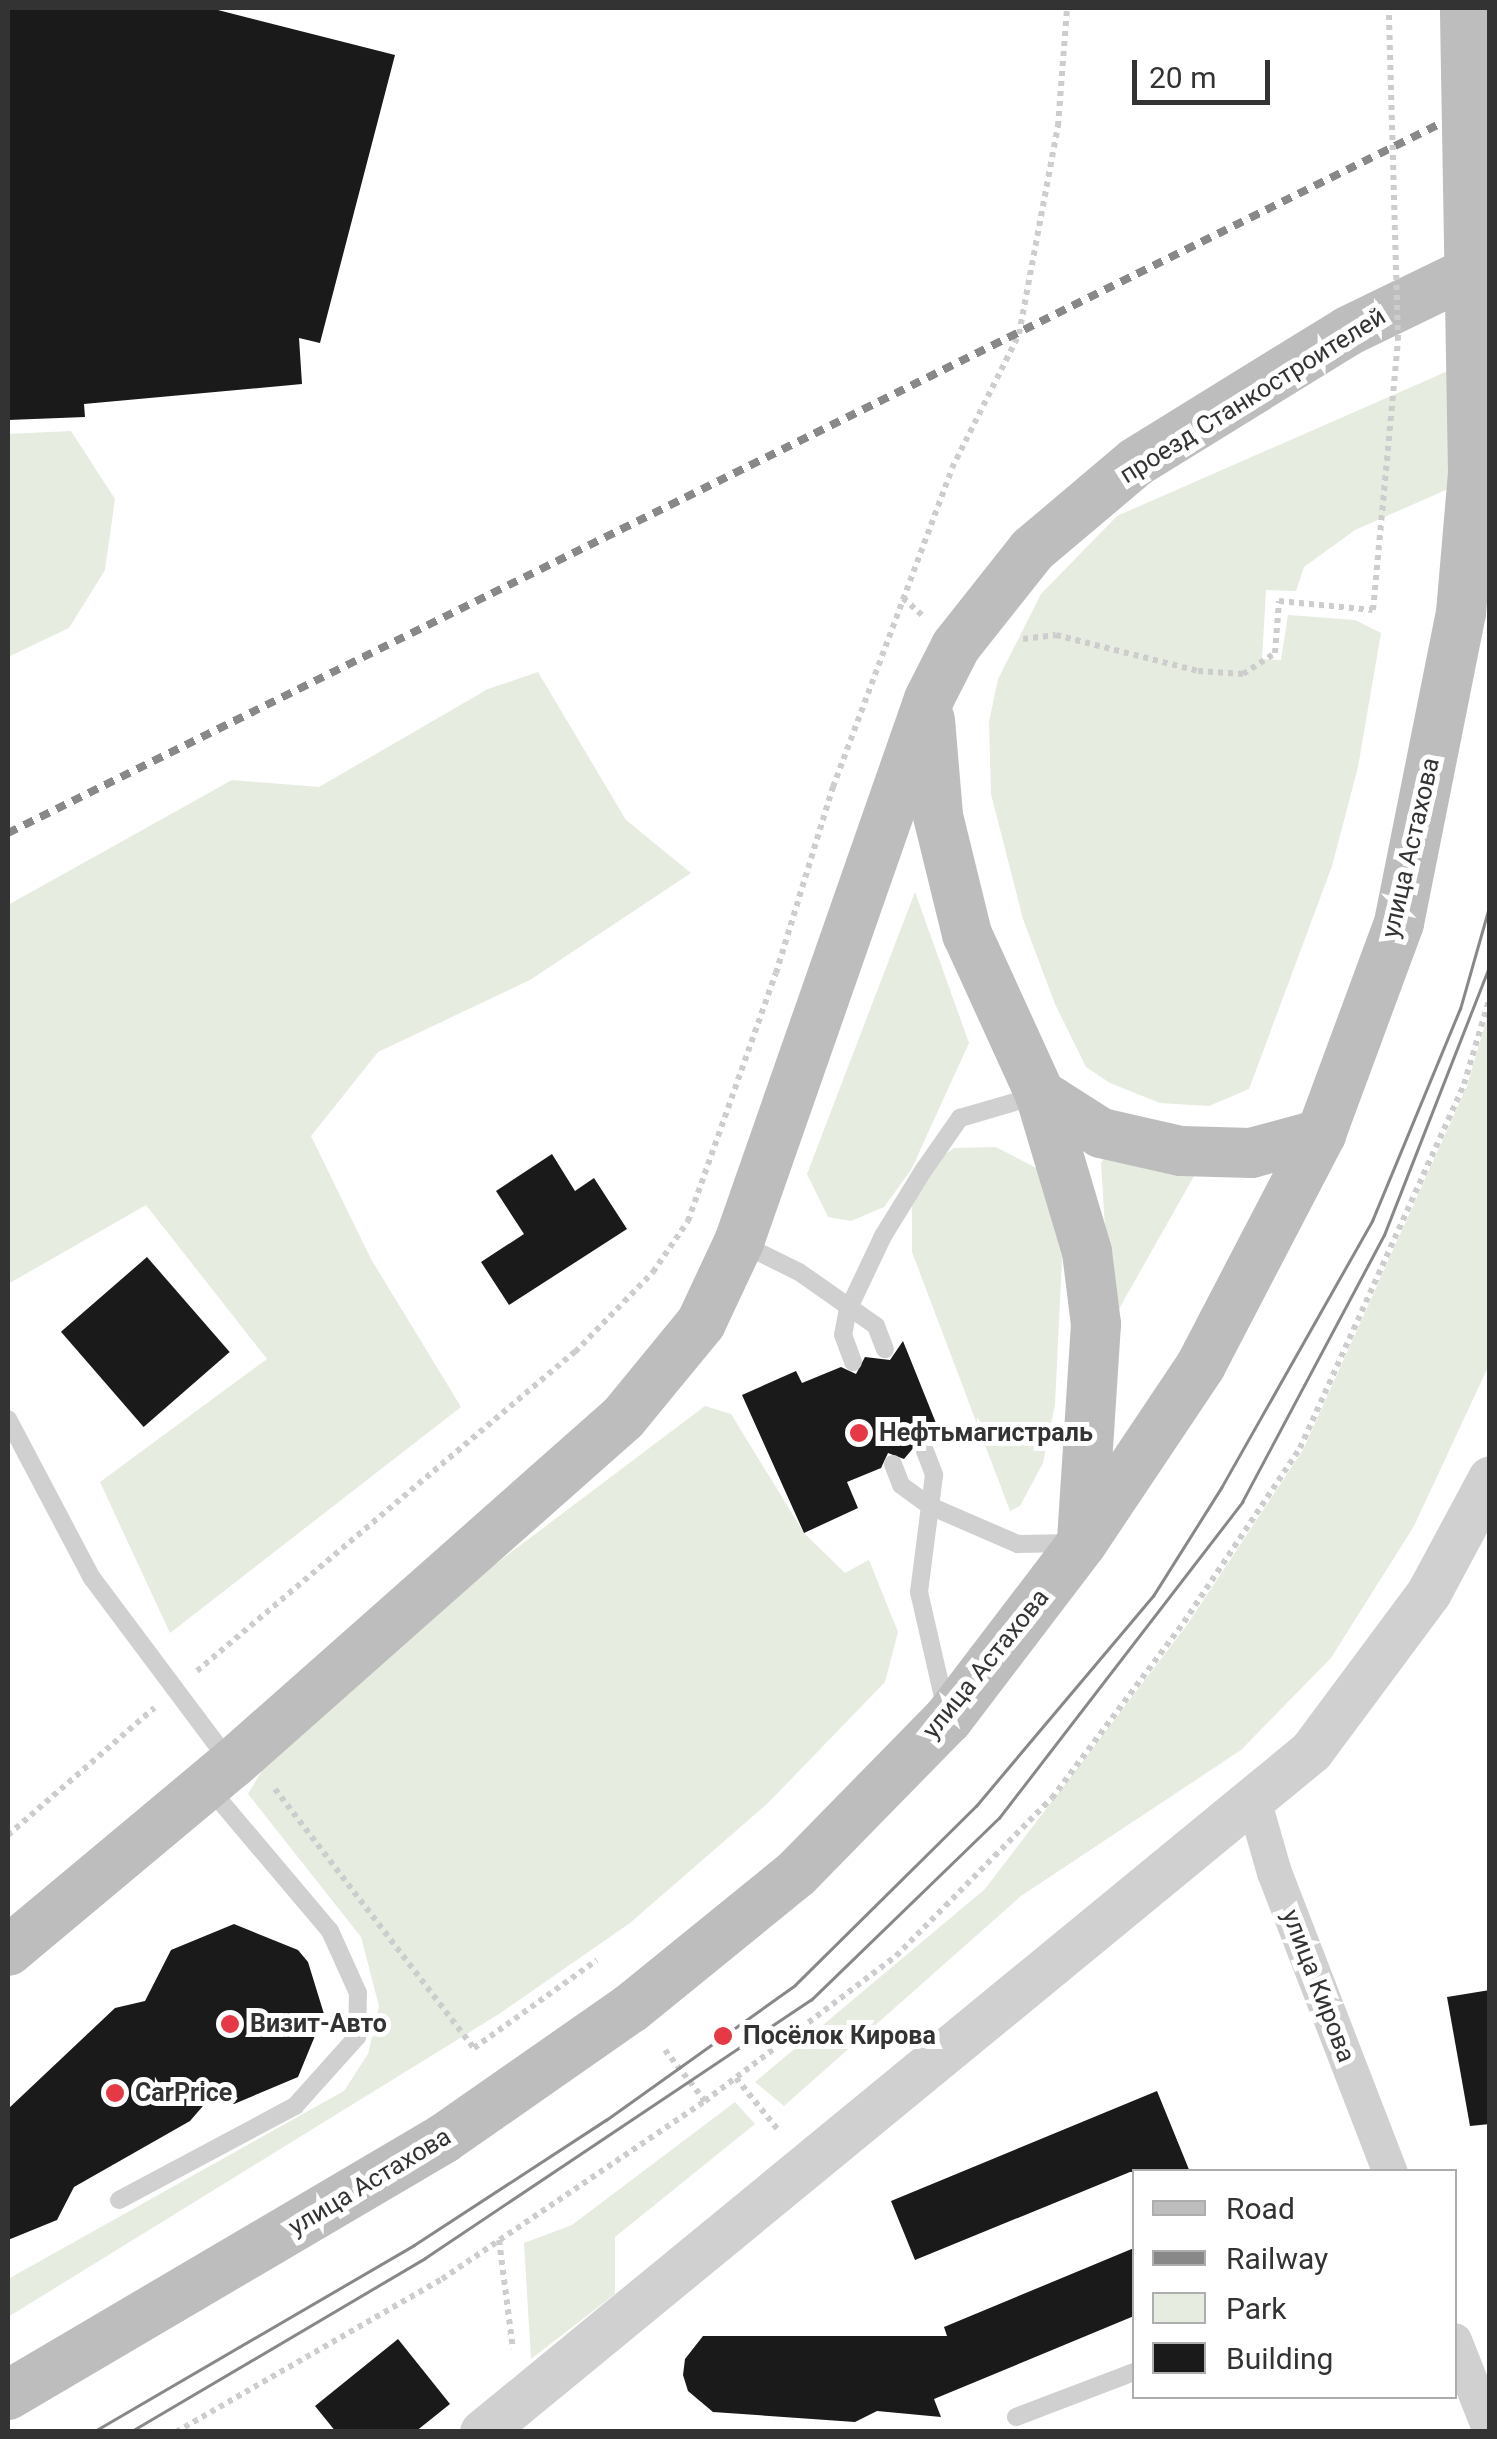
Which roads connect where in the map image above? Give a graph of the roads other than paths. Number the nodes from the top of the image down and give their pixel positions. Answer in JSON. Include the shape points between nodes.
{"nodes":[{"id":1,"x":1465,"y":8,"type":"edge"},
{"id":2,"x":1490,"y":262,"type":"edge"},
{"id":3,"x":929,"y":700,"type":"junction"},
{"id":4,"x":1040,"y":1094,"type":"junction"},
{"id":5,"x":1321,"y":1134,"type":"junction"},
{"id":6,"x":738,"y":1242,"type":"junction"},
{"id":7,"x":848,"y":1310,"type":"junction"},
{"id":8,"x":885,"y":1349,"type":"dead end"},
{"id":9,"x":853,"y":1362,"type":"dead end"},
{"id":10,"x":8,"y":1420,"type":"edge"},
{"id":11,"x":925,"y":1451,"type":"dead end"},
{"id":12,"x":893,"y":1464,"type":"dead end"},
{"id":13,"x":1490,"y":1478,"type":"edge"},
{"id":14,"x":930,"y":1506,"type":"junction"},
{"id":15,"x":1082,"y":1543,"type":"junction"},
{"id":16,"x":948,"y":1719,"type":"junction"},
{"id":17,"x":224,"y":1789,"type":"junction"},
{"id":18,"x":1253,"y":1799,"type":"junction"},
{"id":19,"x":8,"y":1951,"type":"edge"},
{"id":20,"x":1389,"y":2169,"type":"edge"},
{"id":21,"x":119,"y":2200,"type":"dead end"},
{"id":22,"x":1457,"y":2348,"type":"edge"},
{"id":23,"x":1132,"y":2373,"type":"edge"},
{"id":24,"x":8,"y":2395,"type":"edge"},
{"id":25,"x":1016,"y":2417,"type":"dead end"},
{"id":26,"x":1490,"y":2431,"type":"edge"},
{"id":27,"x":482,"y":2432,"type":"edge"}],
"edges":[{"from":1,"to":5,"type":"main road","name":"улица Астахова","bridge":true,"via":[[1473,472],[1461,613],[1399,922]]},
{"from":2,"to":3,"type":"main road","name":"проезд Станкостроителей","via":[[1348,331],[1136,462],[1032,550],[956,646]]},
{"from":3,"to":4,"type":"main road","via":[[938,816],[967,934]]},
{"from":3,"to":6,"type":"main road"},
{"from":4,"to":5,"type":"main road","via":[[1101,1132],[1181,1151],[1251,1153]]},
{"from":4,"to":7,"type":"lane","via":[[960,1118],[882,1236]]},
{"from":4,"to":15,"type":"main road","via":[[1083,1236],[1096,1324]]},
{"from":5,"to":15,"type":"main road","name":"улица Астахова","via":[[1201,1365]]},
{"from":6,"to":7,"type":"lane","via":[[799,1272]]},
{"from":6,"to":17,"type":"main road","via":[[701,1322],[623,1418]]},
{"from":7,"to":8,"type":"lane","via":[[876,1326]]},
{"from":7,"to":9,"type":"lane","via":[[843,1335]]},
{"from":10,"to":17,"type":"lane","via":[[92,1578],[176,1689]]},
{"from":11,"to":14,"type":"lane","via":[[934,1476]]},
{"from":12,"to":14,"type":"lane","via":[[901,1485]]},
{"from":13,"to":18,"type":"street","via":[[1418,1607],[1311,1751]]},
{"from":14,"to":15,"type":"lane","via":[[1018,1544]]},
{"from":14,"to":16,"type":"lane","via":[[919,1592]]},
{"from":15,"to":16,"type":"main road","name":"улица Астахова"},
{"from":16,"to":24,"type":"main road","name":"улица Астахова","via":[[796,1874],[631,2008],[444,2139]]},
{"from":17,"to":19,"type":"main road"},
{"from":17,"to":21,"type":"lane","via":[[330,1931],[358,1993],[356,2037],[296,2106]]},
{"from":18,"to":20,"type":"street","name":"улица Кирова","via":[[1274,1872]]},
{"from":18,"to":27,"type":"street"},
{"from":22,"to":26,"type":"street"},
{"from":23,"to":25,"type":"lane"}]}
